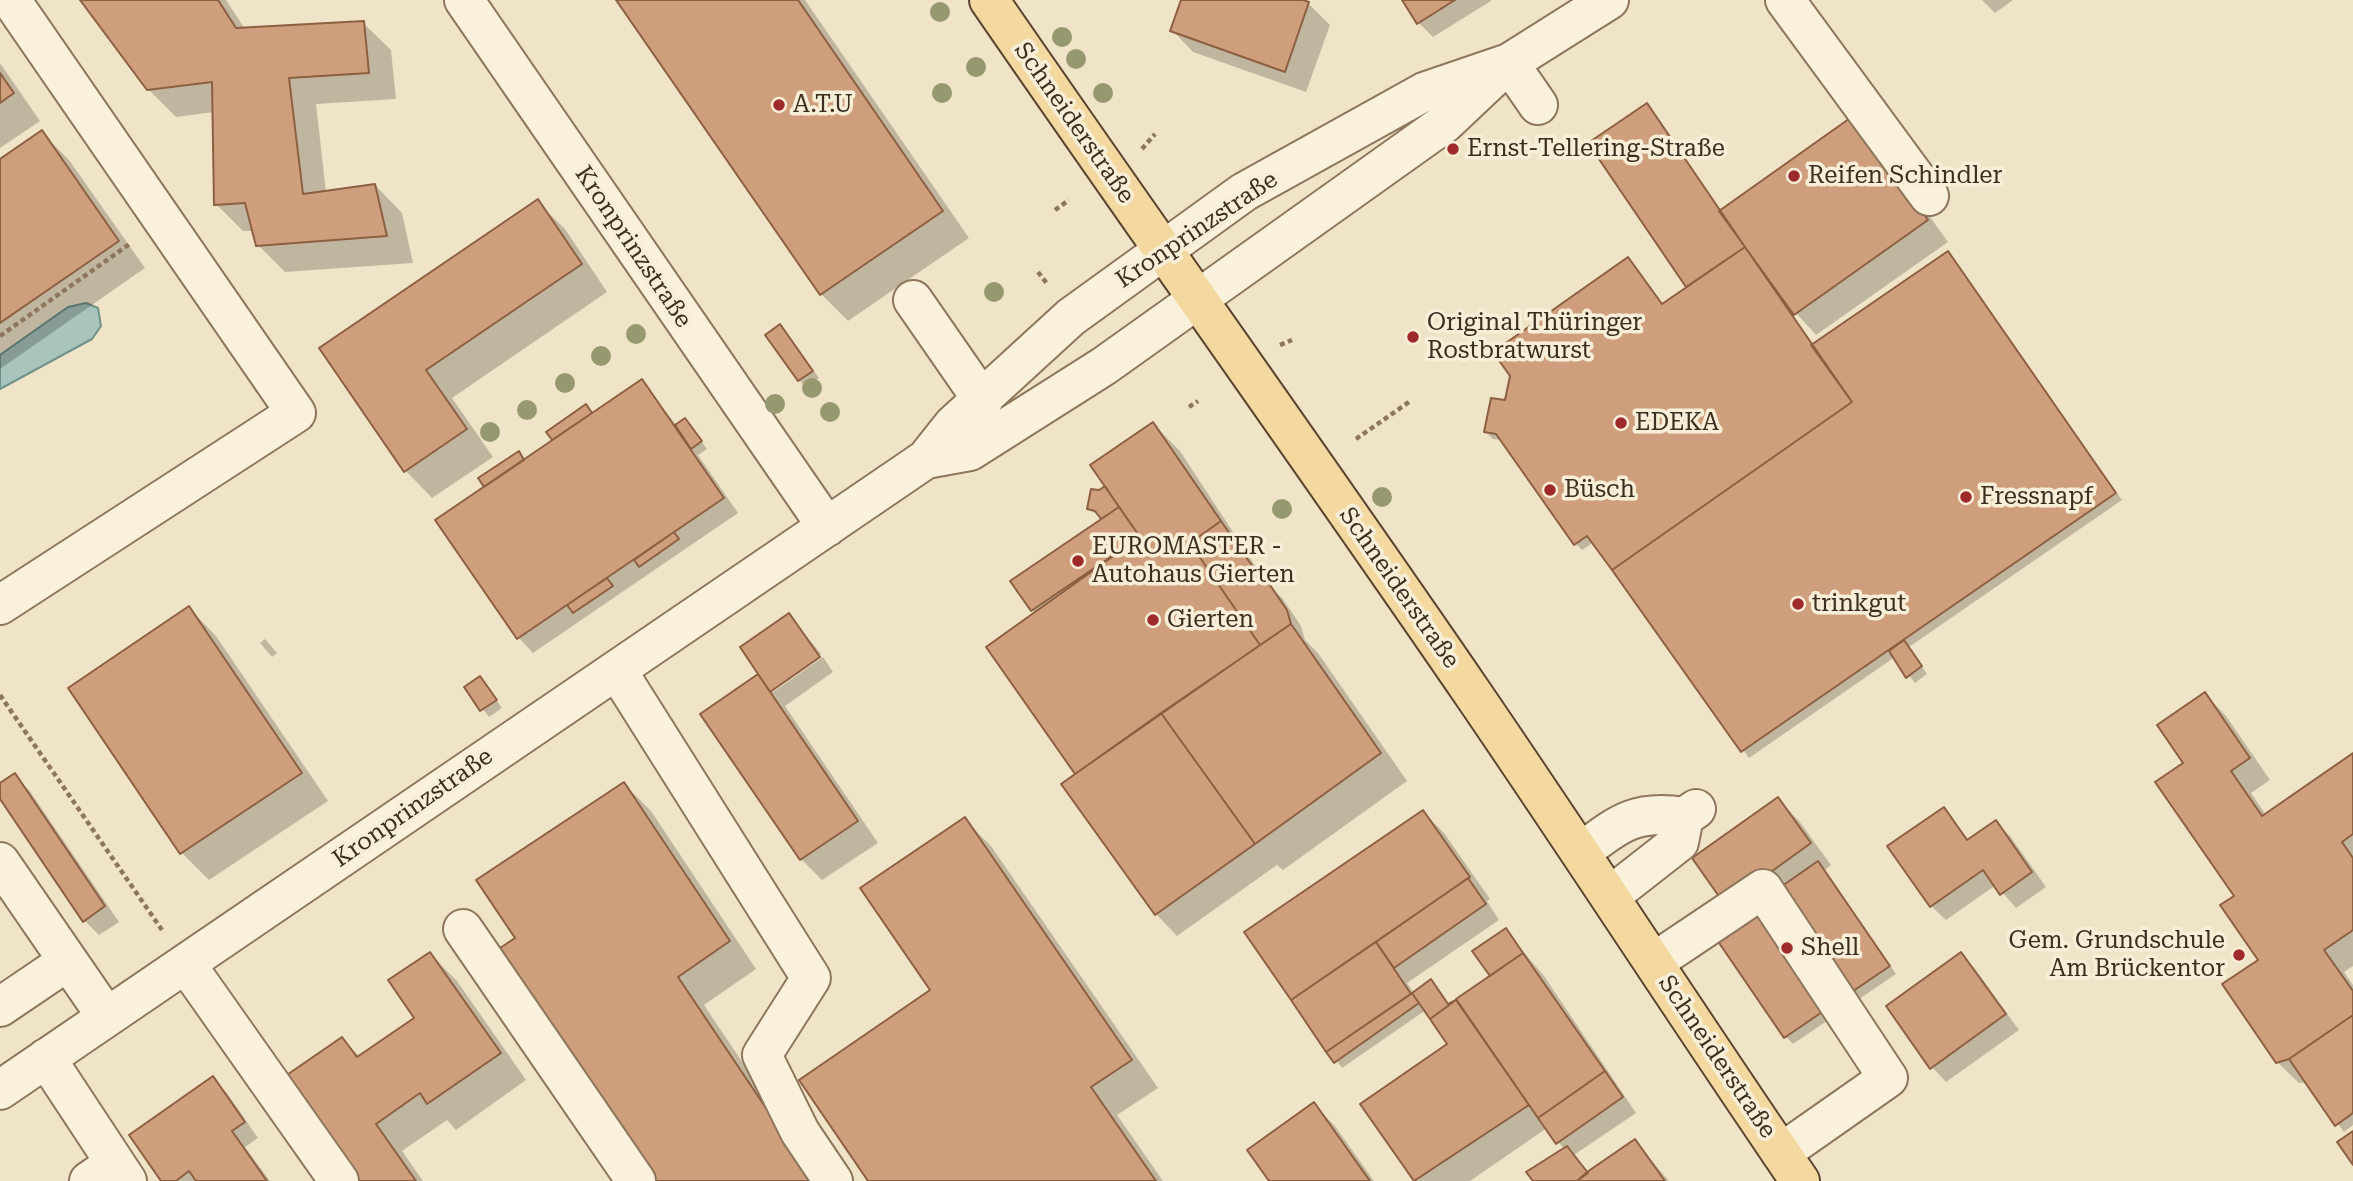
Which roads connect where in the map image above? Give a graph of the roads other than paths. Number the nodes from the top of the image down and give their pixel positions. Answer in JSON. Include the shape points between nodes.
{"nodes":[{"id":1,"x":11,"y":0,"type":"edge"},
{"id":2,"x":464,"y":0,"type":"edge"},
{"id":3,"x":989,"y":0,"type":"edge"},
{"id":4,"x":1609,"y":0,"type":"edge"},
{"id":5,"x":1785,"y":0,"type":"edge"},
{"id":6,"x":1509,"y":63,"type":"junction"},
{"id":7,"x":1538,"y":105,"type":"dead end"},
{"id":8,"x":1929,"y":196,"type":"dead end"},
{"id":9,"x":1163,"y":249,"type":"junction"},
{"id":10,"x":1197,"y":298,"type":"junction"},
{"id":11,"x":913,"y":300,"type":"dead end"},
{"id":12,"x":983,"y":401,"type":"junction"},
{"id":13,"x":926,"y":459,"type":"junction"},
{"id":14,"x":827,"y":527,"type":"junction"},
{"id":15,"x":0,"y":605,"type":"edge"},
{"id":16,"x":618,"y":672,"type":"junction"},
{"id":17,"x":1581,"y":852,"type":"junction"},
{"id":18,"x":0,"y":862,"type":"edge"},
{"id":19,"x":1610,"y":897,"type":"junction"},
{"id":20,"x":463,"y":929,"type":"dead end"},
{"id":21,"x":68,"y":961,"type":"junction"},
{"id":22,"x":1654,"y":962,"type":"junction"},
{"id":23,"x":186,"y":964,"type":"junction"},
{"id":24,"x":0,"y":1007,"type":"edge"},
{"id":25,"x":106,"y":1016,"type":"junction"},
{"id":26,"x":46,"y":1058,"type":"junction"},
{"id":27,"x":0,"y":1090,"type":"edge"},
{"id":28,"x":1790,"y":1167,"type":"edge"},
{"id":29,"x":111,"y":1175,"type":"edge"},
{"id":30,"x":339,"y":1181,"type":"edge"},
{"id":31,"x":636,"y":1181,"type":"edge"},
{"id":32,"x":833,"y":1181,"type":"edge"}],
"edges":[{"from":1,"to":15,"type":"street","via":[[296,413]]},
{"from":2,"to":14,"type":"street","name":"Kronprinzstraße"},
{"from":3,"to":9,"type":"main road","name":"Schneiderstraße"},
{"from":4,"to":6,"type":"street","name":"Kronprinzstraße"},
{"from":5,"to":8,"type":"street"},
{"from":6,"to":7,"type":"street"},
{"from":6,"to":9,"type":"street","name":"Kronprinzstraße","via":[[1424,92],[1244,192]]},
{"from":6,"to":10,"type":"street","name":"Kronprinzstraße","via":[[1445,122]]},
{"from":9,"to":10,"type":"main road","name":"Schneiderstraße"},
{"from":9,"to":12,"type":"street","name":"Kronprinzstraße","via":[[1071,317]]},
{"from":10,"to":13,"type":"street","name":"Kronprinzstraße","via":[[1104,366],[970,451]]},
{"from":10,"to":17,"type":"main road","name":"Schneiderstraße"},
{"from":11,"to":12,"type":"street"},
{"from":12,"to":13,"type":"street","name":"Kronprinzstraße","via":[[953,425]]},
{"from":13,"to":14,"type":"street","name":"Kronprinzstraße"},
{"from":14,"to":16,"type":"street","name":"Kronprinzstraße"},
{"from":16,"to":23,"type":"street","name":"Kronprinzstraße"},
{"from":16,"to":32,"type":"street","via":[[811,978],[762,1055],[800,1132]]},
{"from":17,"to":19,"type":"main road","name":"Schneiderstraße"},
{"from":17,"to":19,"type":"street","via":[[1621,822],[1657,813],[1690,813],[1679,842]]},
{"from":18,"to":21,"type":"street"},
{"from":19,"to":22,"type":"main road","name":"Schneiderstraße"},
{"from":20,"to":31,"type":"street"},
{"from":21,"to":24,"type":"street"},
{"from":21,"to":25,"type":"street"},
{"from":22,"to":28,"type":"main road","name":"Schneiderstraße"},
{"from":22,"to":28,"type":"street","via":[[1763,889],[1888,1078]]},
{"from":23,"to":25,"type":"street","name":"Kronprinzstraße"},
{"from":23,"to":30,"type":"street"},
{"from":25,"to":26,"type":"street","name":"Kronprinzstraße"},
{"from":26,"to":27,"type":"street","name":"Kronprinzstraße"},
{"from":26,"to":29,"type":"street"}]}
